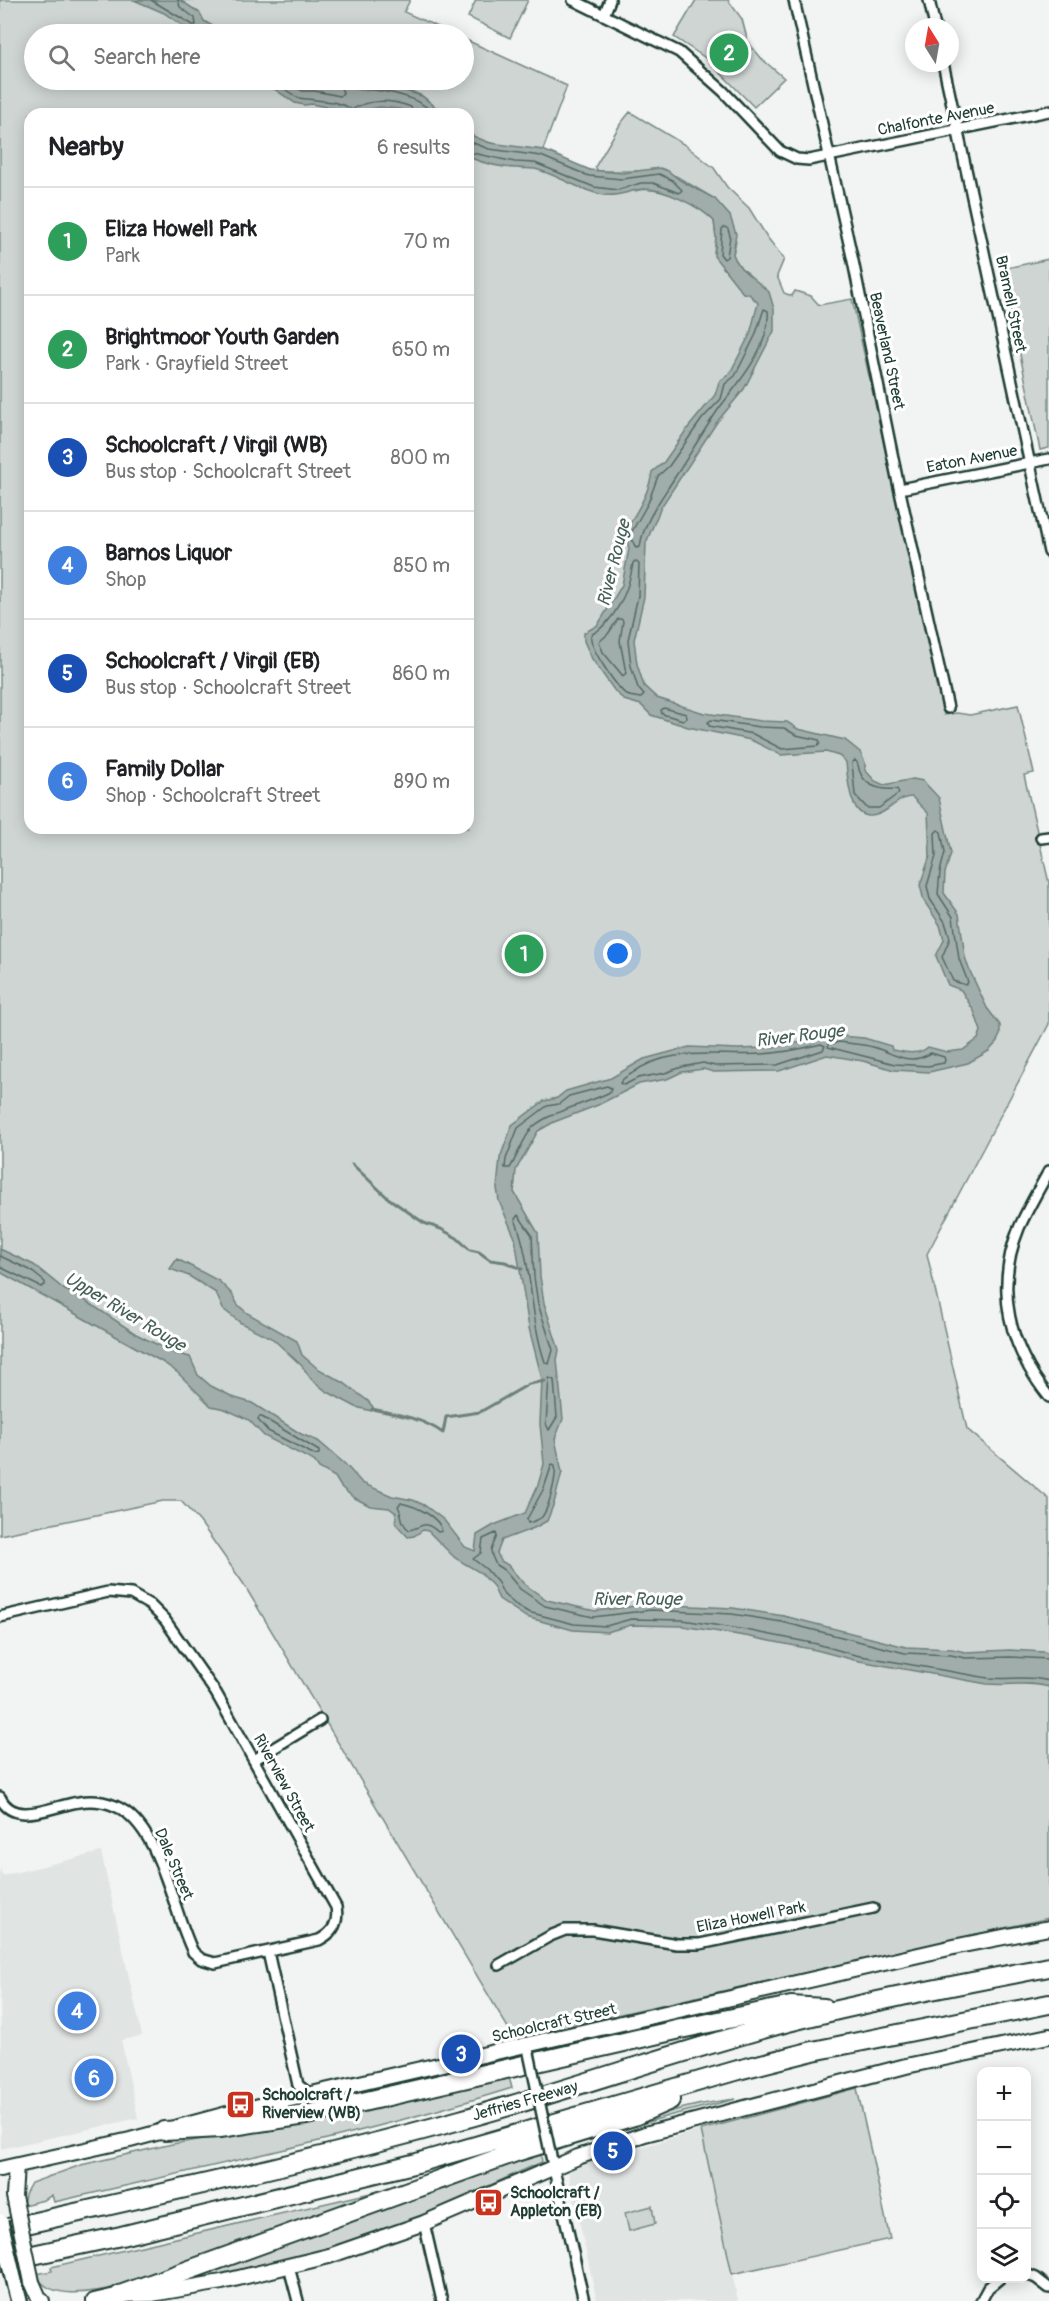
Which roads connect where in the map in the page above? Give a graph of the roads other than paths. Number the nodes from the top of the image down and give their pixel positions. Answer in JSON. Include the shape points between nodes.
{"nodes":[{"id":1,"x":573,"y":0,"type":"edge"},
{"id":2,"x":610,"y":0,"type":"edge"},
{"id":3,"x":794,"y":0,"type":"edge"},
{"id":4,"x":929,"y":0,"type":"edge"},
{"id":5,"x":604,"y":15,"type":"junction"},
{"id":6,"x":933,"y":18,"type":"edge"},
{"id":7,"x":946,"y":72,"type":"edge"},
{"id":8,"x":1049,"y":111,"type":"edge"},
{"id":9,"x":958,"y":130,"type":"junction"},
{"id":10,"x":829,"y":155,"type":"junction"},
{"id":11,"x":1049,"y":459,"type":"edge"},
{"id":12,"x":1030,"y":464,"type":"junction"},
{"id":13,"x":900,"y":489,"type":"junction"},
{"id":14,"x":1049,"y":552,"type":"edge"},
{"id":15,"x":948,"y":708,"type":"dead end"},
{"id":16,"x":1049,"y":1170,"type":"edge"},
{"id":17,"x":1049,"y":1397,"type":"edge"},
{"id":18,"x":0,"y":1617,"type":"edge"},
{"id":19,"x":320,"y":1720,"type":"dead end"},
{"id":20,"x":254,"y":1760,"type":"junction"},
{"id":21,"x":0,"y":1797,"type":"edge"},
{"id":22,"x":873,"y":1908,"type":"dead end"},
{"id":23,"x":1049,"y":1928,"type":"edge"},
{"id":24,"x":268,"y":1952,"type":"junction"},
{"id":25,"x":499,"y":1965,"type":"dead end"},
{"id":26,"x":1049,"y":1967,"type":"edge"},
{"id":27,"x":1049,"y":2004,"type":"edge"},
{"id":28,"x":844,"y":2009,"type":"junction"},
{"id":29,"x":1049,"y":2036,"type":"edge"},
{"id":30,"x":528,"y":2050,"type":"junction"},
{"id":31,"x":738,"y":2070,"type":"junction"},
{"id":32,"x":311,"y":2095,"type":"junction"},
{"id":33,"x":164,"y":2131,"type":"junction"},
{"id":34,"x":16,"y":2166,"type":"junction"},
{"id":35,"x":553,"y":2167,"type":"junction"},
{"id":36,"x":0,"y":2169,"type":"edge"},
{"id":37,"x":0,"y":2222,"type":"edge"},
{"id":38,"x":424,"y":2223,"type":"junction"},
{"id":39,"x":0,"y":2230,"type":"edge"},
{"id":40,"x":0,"y":2262,"type":"edge"},
{"id":41,"x":290,"y":2267,"type":"junction"},
{"id":42,"x":1031,"y":2276,"type":"edge"},
{"id":43,"x":994,"y":2283,"type":"edge"},
{"id":44,"x":1049,"y":2288,"type":"edge"},
{"id":45,"x":17,"y":2294,"type":"edge"},
{"id":46,"x":120,"y":2295,"type":"junction"},
{"id":47,"x":153,"y":2297,"type":"edge"},
{"id":48,"x":98,"y":2300,"type":"edge"},
{"id":49,"x":42,"y":2301,"type":"edge"},
{"id":50,"x":298,"y":2301,"type":"edge"},
{"id":51,"x":442,"y":2301,"type":"edge"},
{"id":52,"x":584,"y":2301,"type":"edge"},
{"id":53,"x":981,"y":2301,"type":"edge"}],
"edges":[{"from":1,"to":5,"type":"street","name":"Chalfonte Avenue"},
{"from":2,"to":5,"type":"street"},
{"from":3,"to":10,"type":"street","name":"Beaverland Street"},
{"from":4,"to":6,"type":"street"},
{"from":5,"to":10,"type":"street","name":"Chalfonte Avenue","via":[[692,61],[780,151],[809,160]]},
{"from":7,"to":9,"type":"street","name":"Bramell Street"},
{"from":8,"to":9,"type":"street","name":"Chalfonte Avenue"},
{"from":9,"to":10,"type":"street","name":"Chalfonte Avenue"},
{"from":9,"to":12,"type":"street","name":"Bramell Street"},
{"from":10,"to":13,"type":"street","name":"Beaverland Street"},
{"from":11,"to":12,"type":"street","name":"Eaton Avenue"},
{"from":12,"to":13,"type":"street","name":"Eaton Avenue"},
{"from":12,"to":14,"type":"street","name":"Bramell Street"},
{"from":13,"to":15,"type":"street","name":"Beaverland Street"},
{"from":16,"to":17,"type":"street","via":[[1014,1243],[1007,1297],[1018,1346]]},
{"from":18,"to":20,"type":"street","name":"Riverview Street","via":[[108,1592],[142,1599],[161,1616],[196,1664]]},
{"from":19,"to":20,"type":"street"},
{"from":20,"to":24,"type":"street","name":"Riverview Street","via":[[338,1915],[326,1937]]},
{"from":21,"to":24,"type":"street","name":"Dale Street","via":[[12,1811],[25,1814],[90,1801],[121,1809],[137,1821],[148,1837],[196,1955],[215,1963]]},
{"from":22,"to":25,"type":"street","name":"Eliza Howell Park","via":[[700,1944],[677,1944],[593,1929],[566,1930]]},
{"from":23,"to":30,"type":"main road","name":"Schoolcraft Street","via":[[947,1948]]},
{"from":24,"to":32,"type":"street","via":[[298,2085]]},
{"from":26,"to":28,"type":"highway","name":"Jeffries Freeway"},
{"from":27,"to":31,"type":"highway","name":"Jeffries Freeway"},
{"from":28,"to":33,"type":"highway","via":[[792,2006],[306,2115],[220,2128]]},
{"from":28,"to":39,"type":"highway","name":"Jeffries Freeway","via":[[384,2141]]},
{"from":29,"to":35,"type":"main road","via":[[815,2088],[645,2134]]},
{"from":30,"to":32,"type":"main road","name":"Schoolcraft Street"},
{"from":30,"to":35,"type":"street","bridge":true},
{"from":31,"to":40,"type":"highway","name":"Jeffries Freeway","via":[[417,2163]]},
{"from":31,"to":46,"type":"highway","via":[[634,2116],[516,2152]]},
{"from":32,"to":33,"type":"main road","name":"Schoolcraft Street"},
{"from":33,"to":34,"type":"main road","name":"Schoolcraft Street"},
{"from":34,"to":36,"type":"main road","name":"Schoolcraft Street"},
{"from":34,"to":49,"type":"main road","bridge":true,"via":[[14,2196],[32,2282]]},
{"from":35,"to":38,"type":"main road"},
{"from":35,"to":52,"type":"street"},
{"from":37,"to":45,"type":"main road","bridge":true},
{"from":38,"to":41,"type":"main road"},
{"from":38,"to":51,"type":"street"},
{"from":41,"to":47,"type":"main road"},
{"from":41,"to":50,"type":"street"},
{"from":42,"to":44,"type":"street"},
{"from":43,"to":53,"type":"street"},
{"from":46,"to":47,"type":"main road"},
{"from":46,"to":48,"type":"main road"}]}
